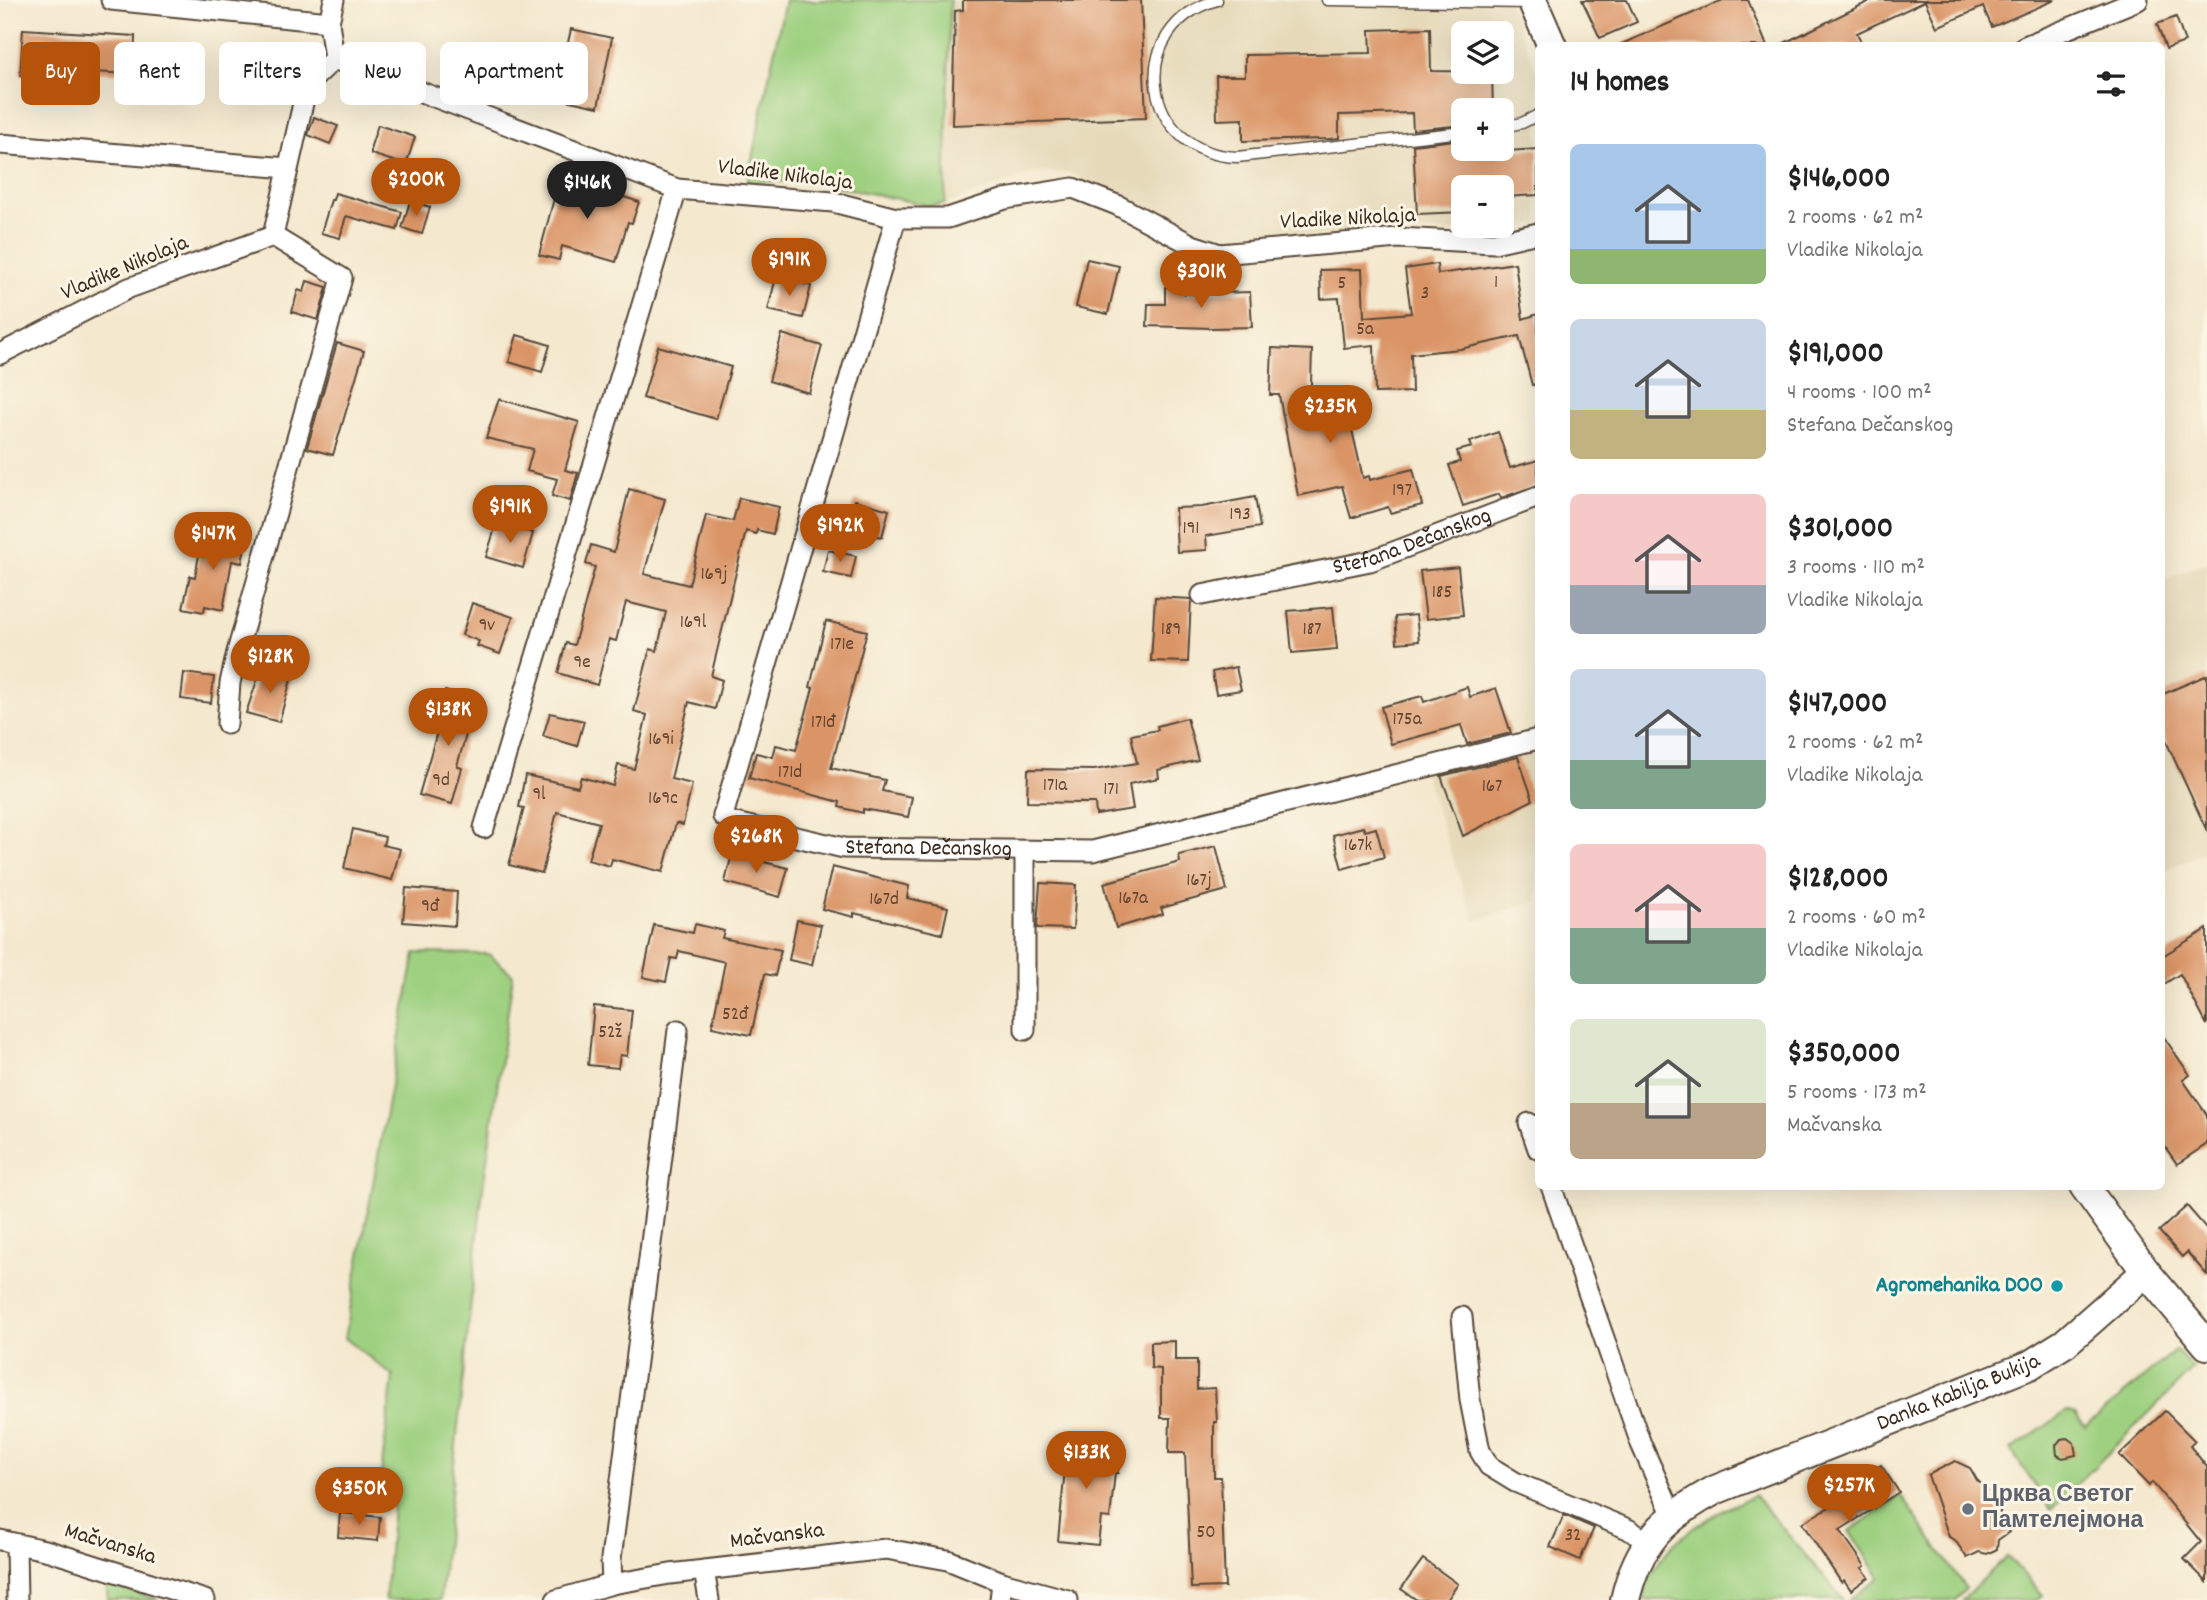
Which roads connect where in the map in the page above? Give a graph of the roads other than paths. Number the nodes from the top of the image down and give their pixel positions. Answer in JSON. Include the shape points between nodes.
{"nodes":[{"id":1,"x":111,"y":0,"type":"edge"},
{"id":2,"x":334,"y":0,"type":"edge"},
{"id":3,"x":1217,"y":0,"type":"edge"},
{"id":4,"x":1327,"y":0,"type":"edge"},
{"id":5,"x":2138,"y":0,"type":"edge"},
{"id":6,"x":1533,"y":2,"type":"edge"},
{"id":7,"x":329,"y":22,"type":"junction"},
{"id":8,"x":1550,"y":42,"type":"edge"},
{"id":9,"x":2035,"y":42,"type":"edge"},
{"id":10,"x":334,"y":59,"type":"junction"},
{"id":11,"x":1535,"y":116,"type":"edge"},
{"id":12,"x":1514,"y":125,"type":"edge"},
{"id":13,"x":1451,"y":133,"type":"edge"},
{"id":14,"x":0,"y":144,"type":"edge"},
{"id":15,"x":288,"y":168,"type":"junction"},
{"id":16,"x":677,"y":189,"type":"junction"},
{"id":17,"x":896,"y":218,"type":"junction"},
{"id":18,"x":1535,"y":234,"type":"edge"},
{"id":19,"x":272,"y":236,"type":"junction"},
{"id":20,"x":0,"y":354,"type":"edge"},
{"id":21,"x":1535,"y":498,"type":"edge"},
{"id":22,"x":1202,"y":595,"type":"dead end"},
{"id":23,"x":227,"y":724,"type":"dead end"},
{"id":24,"x":1535,"y":740,"type":"edge"},
{"id":25,"x":484,"y":828,"type":"dead end"},
{"id":26,"x":1025,"y":852,"type":"junction"},
{"id":27,"x":678,"y":1030,"type":"dead end"},
{"id":28,"x":1025,"y":1030,"type":"dead end"},
{"id":29,"x":1530,"y":1123,"type":"dead end"},
{"id":30,"x":1535,"y":1139,"type":"edge"},
{"id":31,"x":1552,"y":1190,"type":"edge"},
{"id":32,"x":2087,"y":1190,"type":"edge"},
{"id":33,"x":2146,"y":1272,"type":"junction"},
{"id":34,"x":1462,"y":1317,"type":"dead end"},
{"id":35,"x":2207,"y":1345,"type":"edge"},
{"id":36,"x":1673,"y":1516,"type":"junction"},
{"id":37,"x":8,"y":1543,"type":"edge"},
{"id":38,"x":1649,"y":1543,"type":"junction"},
{"id":39,"x":704,"y":1570,"type":"junction"},
{"id":40,"x":612,"y":1584,"type":"junction"},
{"id":41,"x":1001,"y":1591,"type":"edge"},
{"id":42,"x":17,"y":1600,"type":"edge"},
{"id":43,"x":205,"y":1600,"type":"edge"},
{"id":44,"x":556,"y":1600,"type":"edge"},
{"id":45,"x":709,"y":1600,"type":"edge"},
{"id":46,"x":1068,"y":1600,"type":"edge"},
{"id":47,"x":1625,"y":1600,"type":"edge"}],
"edges":[{"from":1,"to":7,"type":"street"},
{"from":2,"to":7,"type":"street"},
{"from":3,"to":13,"type":"lane","via":[[1189,12],[1173,27],[1155,67],[1158,99],[1166,118],[1195,147],[1237,157]]},
{"from":4,"to":6,"type":"lane"},
{"from":5,"to":9,"type":"street"},
{"from":6,"to":8,"type":"street"},
{"from":7,"to":10,"type":"street"},
{"from":10,"to":15,"type":"street","via":[[314,78],[304,99]]},
{"from":10,"to":16,"type":"street","name":"Vladike Nikolaja"},
{"from":11,"to":12,"type":"lane"},
{"from":14,"to":15,"type":"street"},
{"from":15,"to":19,"type":"street"},
{"from":16,"to":17,"type":"street","name":"Vladike Nikolaja","via":[[833,202]]},
{"from":16,"to":25,"type":"street"},
{"from":17,"to":18,"type":"street","name":"Vladike Nikolaja","via":[[948,218],[1005,199],[1073,188],[1220,254],[1398,238],[1494,243]]},
{"from":17,"to":26,"type":"street","name":"Stefana Dečanskog","via":[[723,816],[731,822],[844,848]]},
{"from":19,"to":20,"type":"street","name":"Vladike Nikolaja","via":[[129,289]]},
{"from":19,"to":23,"type":"street","via":[[342,278],[237,652]]},
{"from":21,"to":22,"type":"street","name":"Stefana Dečanskog","via":[[1370,561]]},
{"from":24,"to":26,"type":"street","name":"Stefana Dečanskog","via":[[1093,851]]},
{"from":26,"to":28,"type":"street"},
{"from":27,"to":40,"type":"street","via":[[613,1546]]},
{"from":29,"to":30,"type":"street"},
{"from":31,"to":36,"type":"street","via":[[1641,1444]]},
{"from":32,"to":33,"type":"street"},
{"from":33,"to":35,"type":"street"},
{"from":33,"to":36,"type":"street","name":"Danka Kabilja Bukija","via":[[2065,1343],[2030,1365],[1715,1490]]},
{"from":34,"to":38,"type":"street","via":[[1470,1400],[1480,1451],[1489,1466],[1515,1482],[1628,1529]]},
{"from":36,"to":38,"type":"street","name":"Danka Kabilja Bukija"},
{"from":37,"to":42,"type":"street"},
{"from":37,"to":43,"type":"street","name":"Mačvanska","via":[[49,1551]]},
{"from":38,"to":47,"type":"street","name":"Danka Kabilja Bukija"},
{"from":39,"to":40,"type":"street","name":"Mačvanska"},
{"from":39,"to":41,"type":"street","name":"Mačvanska","via":[[886,1549],[948,1560]]},
{"from":39,"to":45,"type":"street"},
{"from":40,"to":44,"type":"street","name":"Mačvanska"},
{"from":41,"to":46,"type":"street","name":"Mačvanska"}]}
